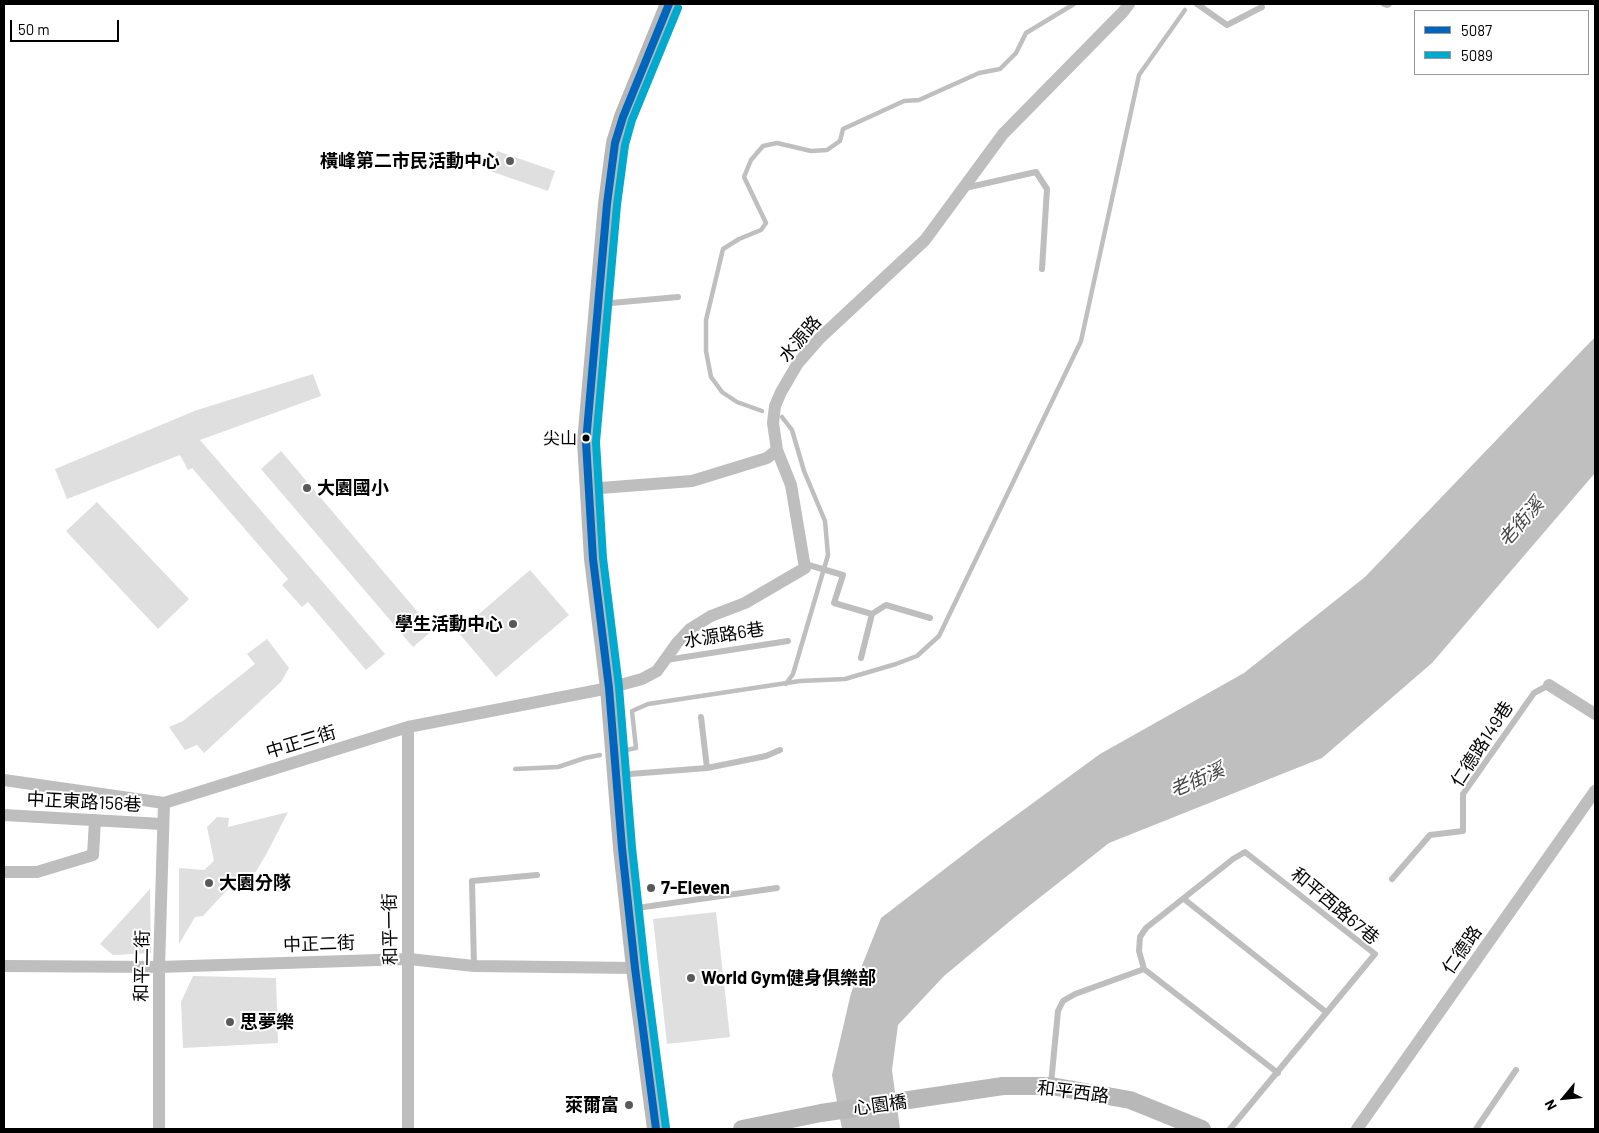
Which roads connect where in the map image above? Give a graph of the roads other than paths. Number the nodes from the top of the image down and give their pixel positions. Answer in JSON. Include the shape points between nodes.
{"nodes":[{"id":1,"x":668,"y":4,"type":"edge"},
{"id":2,"x":1129,"y":4,"type":"edge"},
{"id":3,"x":1197,"y":4,"type":"edge"},
{"id":4,"x":1384,"y":4,"type":"edge"},
{"id":5,"x":1389,"y":4,"type":"edge"},
{"id":6,"x":1262,"y":7,"type":"dead end"},
{"id":7,"x":962,"y":189,"type":"junction"},
{"id":8,"x":1042,"y":269,"type":"dead end"},
{"id":9,"x":678,"y":297,"type":"dead end"},
{"id":10,"x":598,"y":304,"type":"junction"},
{"id":11,"x":777,"y":450,"type":"junction"},
{"id":12,"x":587,"y":488,"type":"junction"},
{"id":13,"x":809,"y":565,"type":"junction"},
{"id":14,"x":872,"y":614,"type":"junction"},
{"id":15,"x":930,"y":618,"type":"dead end"},
{"id":16,"x":788,"y":641,"type":"dead end"},
{"id":17,"x":861,"y":658,"type":"dead end"},
{"id":18,"x":665,"y":660,"type":"junction"},
{"id":19,"x":1549,"y":685,"type":"joint"},
{"id":20,"x":609,"y":688,"type":"junction"},
{"id":21,"x":1595,"y":714,"type":"edge"},
{"id":22,"x":701,"y":717,"type":"dead end"},
{"id":23,"x":408,"y":727,"type":"junction"},
{"id":24,"x":780,"y":750,"type":"dead end"},
{"id":25,"x":707,"y":768,"type":"junction"},
{"id":26,"x":615,"y":775,"type":"junction"},
{"id":27,"x":4,"y":780,"type":"edge"},
{"id":28,"x":1595,"y":791,"type":"edge"},
{"id":29,"x":164,"y":803,"type":"junction"},
{"id":30,"x":4,"y":815,"type":"edge"},
{"id":31,"x":95,"y":820,"type":"junction"},
{"id":32,"x":162,"y":824,"type":"junction"},
{"id":33,"x":4,"y":872,"type":"edge"},
{"id":34,"x":537,"y":875,"type":"dead end"},
{"id":35,"x":1392,"y":879,"type":"dead end"},
{"id":36,"x":777,"y":888,"type":"dead end"},
{"id":37,"x":1184,"y":899,"type":"junction"},
{"id":38,"x":628,"y":909,"type":"junction"},
{"id":39,"x":409,"y":959,"type":"junction"},
{"id":40,"x":4,"y":966,"type":"edge"},
{"id":41,"x":474,"y":966,"type":"junction"},
{"id":42,"x":159,"y":967,"type":"junction"},
{"id":43,"x":635,"y":968,"type":"junction"},
{"id":44,"x":1144,"y":969,"type":"junction"},
{"id":45,"x":1326,"y":1012,"type":"junction"},
{"id":46,"x":1516,"y":1070,"type":"dead end"},
{"id":47,"x":1278,"y":1073,"type":"junction"},
{"id":48,"x":1051,"y":1086,"type":"junction"},
{"id":49,"x":938,"y":1096,"type":"joint"},
{"id":50,"x":159,"y":1129,"type":"edge"},
{"id":51,"x":408,"y":1129,"type":"edge"},
{"id":52,"x":656,"y":1129,"type":"edge"},
{"id":53,"x":742,"y":1129,"type":"edge"},
{"id":54,"x":1202,"y":1129,"type":"edge"},
{"id":55,"x":1230,"y":1129,"type":"edge"},
{"id":56,"x":1357,"y":1129,"type":"edge"},
{"id":57,"x":1476,"y":1129,"type":"edge"}],
"edges":[{"from":1,"to":10,"type":"main road","via":[[615,143]]},
{"from":2,"to":7,"type":"street","name":"水源路","via":[[1003,134]]},
{"from":3,"to":6,"type":"lane","via":[[1227,25]]},
{"from":4,"to":5,"type":"lane"},
{"from":7,"to":8,"type":"lane","via":[[1036,172],[1047,189]]},
{"from":7,"to":11,"type":"street","name":"水源路","via":[[925,240],[820,338],[798,363],[776,406],[773,423]]},
{"from":9,"to":10,"type":"lane"},
{"from":10,"to":12,"type":"main road","via":[[586,442]]},
{"from":11,"to":12,"type":"street","via":[[767,458],[692,482]]},
{"from":11,"to":13,"type":"street","name":"水源路","via":[[791,485]]},
{"from":12,"to":20,"type":"main road","via":[[592,560]]},
{"from":13,"to":14,"type":"lane","via":[[843,575],[834,602]]},
{"from":13,"to":18,"type":"street","via":[[745,603],[711,616],[690,629]]},
{"from":14,"to":15,"type":"lane","via":[[886,605]]},
{"from":14,"to":17,"type":"lane"},
{"from":16,"to":18,"type":"lane","name":"水源路6巷"},
{"from":18,"to":20,"type":"street","via":[[657,671],[642,679]]},
{"from":19,"to":21,"type":"street"},
{"from":19,"to":35,"type":"lane","name":"仁德路149巷","via":[[1534,692],[1463,794],[1462,831],[1430,835]]},
{"from":20,"to":23,"type":"street","name":"中正三街"},
{"from":20,"to":26,"type":"main road"},
{"from":22,"to":25,"type":"lane"},
{"from":23,"to":29,"type":"street","name":"中正三街"},
{"from":23,"to":39,"type":"street","name":"和平一街"},
{"from":24,"to":25,"type":"lane"},
{"from":25,"to":26,"type":"lane"},
{"from":26,"to":38,"type":"main road"},
{"from":27,"to":29,"type":"street","name":"中正三街"},
{"from":28,"to":56,"type":"street","name":"仁德路"},
{"from":29,"to":32,"type":"street","name":"和平二街"},
{"from":30,"to":31,"type":"street","name":"中正東路156巷"},
{"from":31,"to":32,"type":"street","name":"中正東路156巷"},
{"from":31,"to":33,"type":"street","via":[[93,854],[37,872]]},
{"from":32,"to":42,"type":"street","name":"和平二街"},
{"from":34,"to":41,"type":"lane","via":[[472,881]]},
{"from":36,"to":38,"type":"lane"},
{"from":37,"to":44,"type":"lane","via":[[1146,928],[1140,937],[1139,951]]},
{"from":37,"to":45,"type":"lane"},
{"from":37,"to":45,"type":"lane","name":"和平西路67巷","via":[[1245,852],[1375,954]]},
{"from":38,"to":43,"type":"main road"},
{"from":39,"to":41,"type":"street","name":"中正二街"},
{"from":39,"to":42,"type":"street","name":"中正二街"},
{"from":39,"to":51,"type":"street","name":"和平一街"},
{"from":40,"to":42,"type":"street","name":"中正二街"},
{"from":41,"to":43,"type":"street","name":"中正二街"},
{"from":42,"to":50,"type":"street","name":"和平二街"},
{"from":43,"to":52,"type":"main road"},
{"from":44,"to":47,"type":"lane"},
{"from":44,"to":48,"type":"lane","via":[[1063,1001],[1058,1011]]},
{"from":45,"to":47,"type":"lane","name":"和平西路67巷"},
{"from":46,"to":57,"type":"lane"},
{"from":47,"to":55,"type":"lane","name":"和平西路67巷"},
{"from":48,"to":49,"type":"main road","name":"和平西路","via":[[1003,1086]]},
{"from":48,"to":54,"type":"main road","name":"和平西路","via":[[1130,1100]]},
{"from":49,"to":53,"type":"main road","name":"心園橋","via":[[821,1113]]}]}
